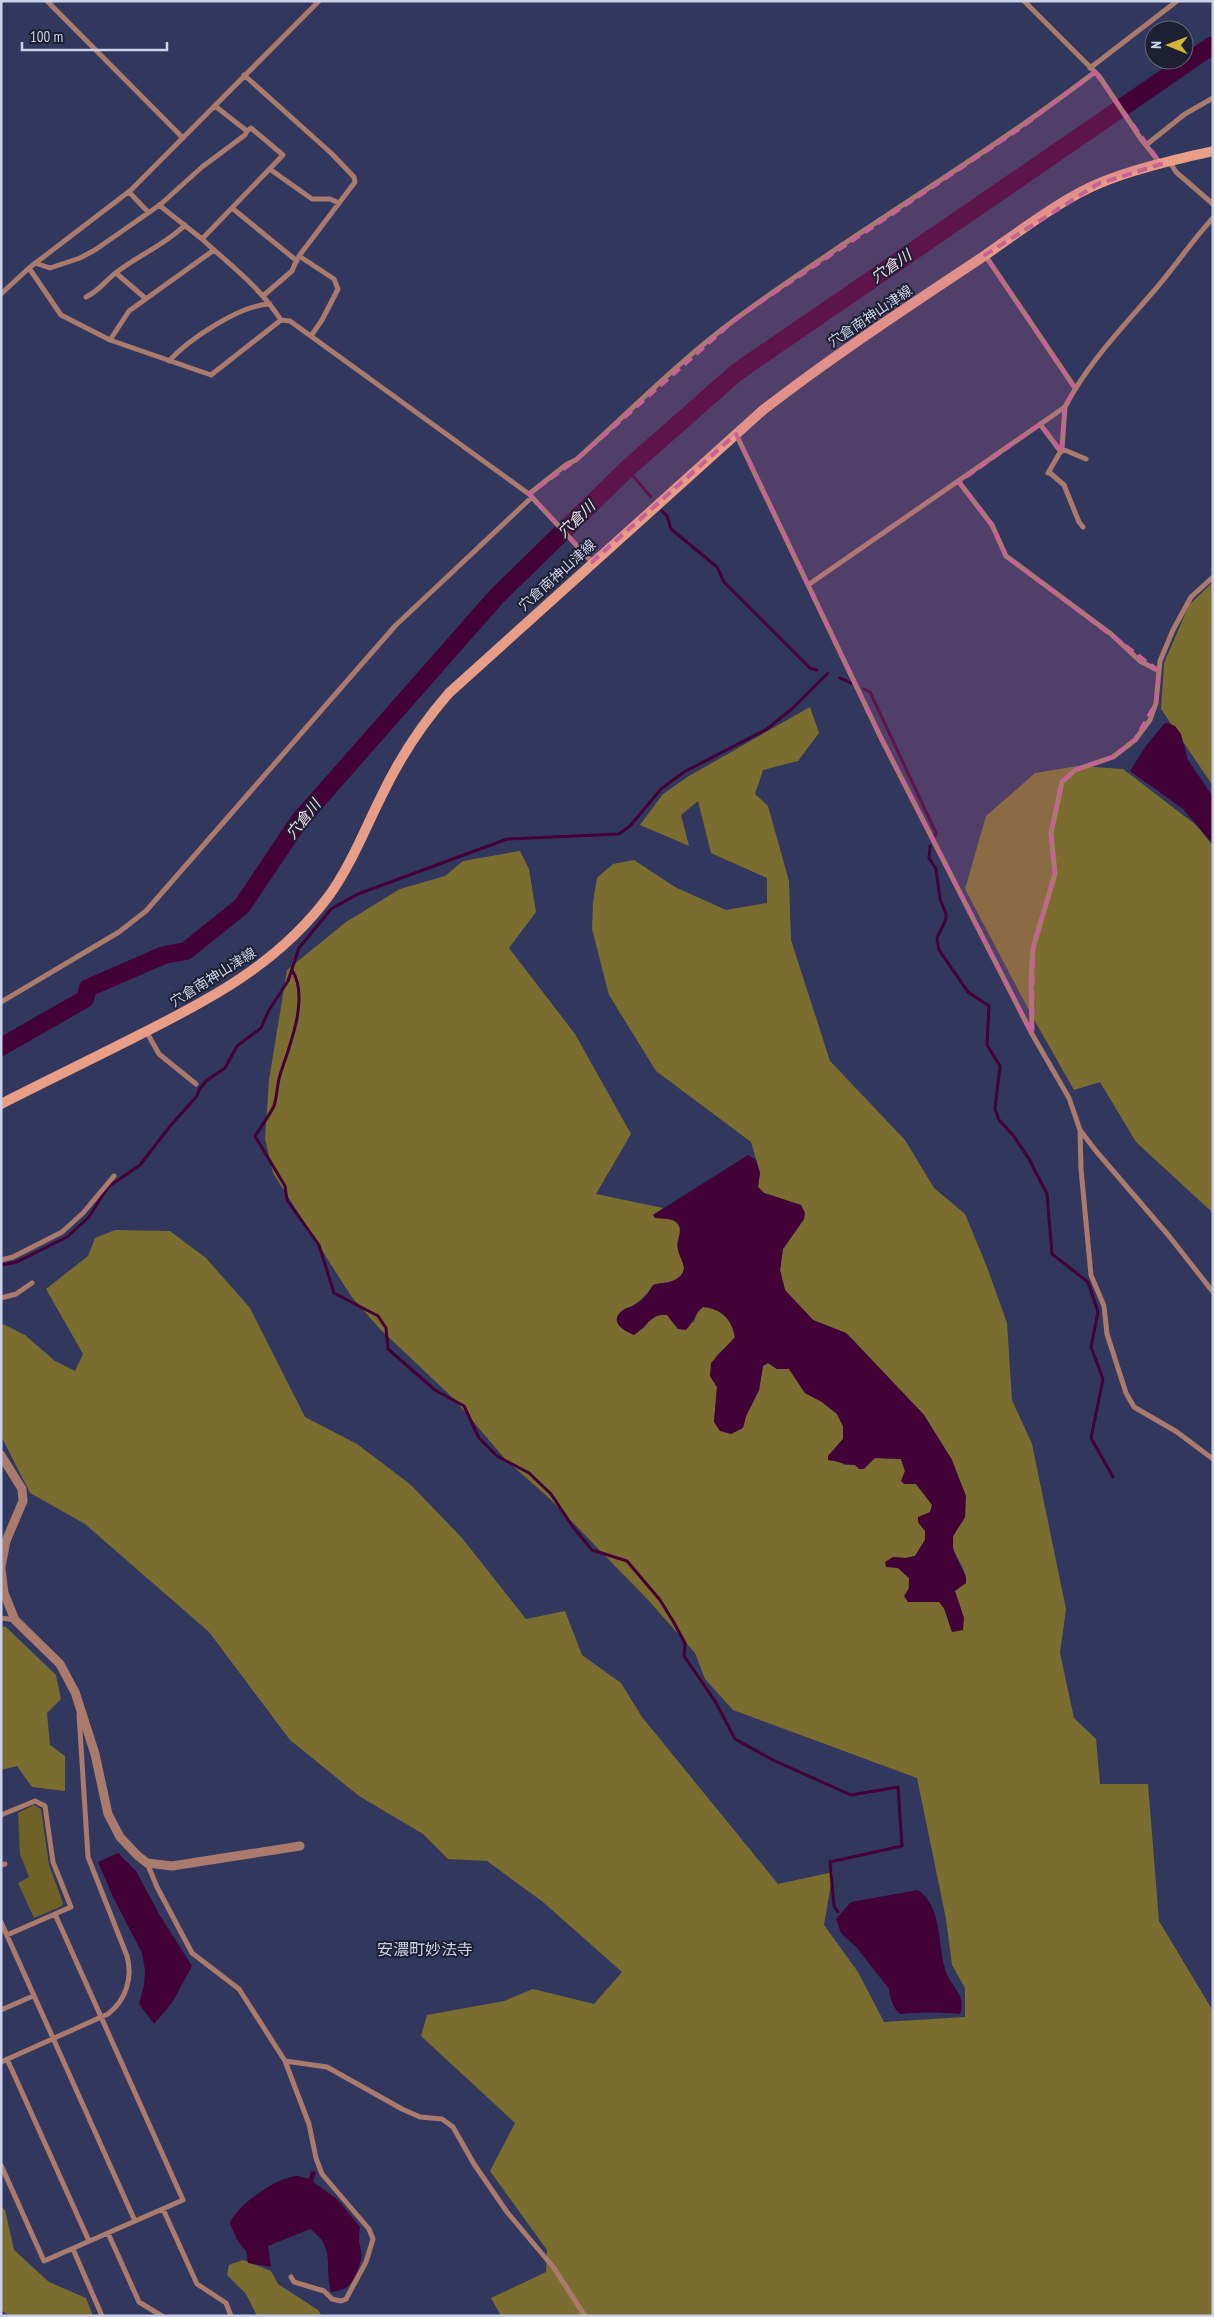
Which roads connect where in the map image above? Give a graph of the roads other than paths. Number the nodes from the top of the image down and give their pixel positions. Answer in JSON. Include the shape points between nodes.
{"nodes":[{"id":1,"x":47,"y":1,"type":"edge"},
{"id":2,"x":319,"y":1,"type":"edge"},
{"id":3,"x":1024,"y":1,"type":"edge"},
{"id":4,"x":1177,"y":1,"type":"edge"},
{"id":5,"x":1095,"y":72,"type":"junction"},
{"id":6,"x":244,"y":75,"type":"junction"},
{"id":7,"x":1213,"y":98,"type":"edge"},
{"id":8,"x":215,"y":106,"type":"junction"},
{"id":9,"x":247,"y":132,"type":"junction"},
{"id":10,"x":183,"y":138,"type":"junction"},
{"id":11,"x":1146,"y":145,"type":"junction"},
{"id":12,"x":1213,"y":151,"type":"edge"},
{"id":13,"x":1165,"y":162,"type":"junction"},
{"id":14,"x":271,"y":170,"type":"junction"},
{"id":15,"x":129,"y":192,"type":"junction"},
{"id":16,"x":339,"y":203,"type":"junction"},
{"id":17,"x":1213,"y":204,"type":"edge"},
{"id":18,"x":159,"y":205,"type":"junction"},
{"id":19,"x":232,"y":208,"type":"junction"},
{"id":20,"x":148,"y":212,"type":"junction"},
{"id":21,"x":1213,"y":218,"type":"edge"},
{"id":22,"x":185,"y":225,"type":"junction"},
{"id":23,"x":202,"y":239,"type":"junction"},
{"id":24,"x":214,"y":250,"type":"junction"},
{"id":25,"x":985,"y":255,"type":"junction"},
{"id":26,"x":298,"y":258,"type":"junction"},
{"id":27,"x":35,"y":263,"type":"junction"},
{"id":28,"x":29,"y":268,"type":"junction"},
{"id":29,"x":116,"y":273,"type":"junction"},
{"id":30,"x":1,"y":294,"type":"edge"},
{"id":31,"x":264,"y":295,"type":"junction"},
{"id":32,"x":86,"y":297,"type":"dead end"},
{"id":33,"x":145,"y":298,"type":"junction"},
{"id":34,"x":270,"y":304,"type":"junction"},
{"id":35,"x":282,"y":320,"type":"junction"},
{"id":36,"x":310,"y":336,"type":"junction"},
{"id":37,"x":110,"y":340,"type":"junction"},
{"id":38,"x":169,"y":361,"type":"junction"},
{"id":39,"x":1075,"y":388,"type":"junction"},
{"id":40,"x":1065,"y":407,"type":"junction"},
{"id":41,"x":1040,"y":424,"type":"junction"},
{"id":42,"x":736,"y":434,"type":"junction"},
{"id":43,"x":1061,"y":450,"type":"junction"},
{"id":44,"x":1086,"y":459,"type":"dead end"},
{"id":45,"x":959,"y":482,"type":"junction"},
{"id":46,"x":532,"y":496,"type":"junction"},
{"id":47,"x":1084,"y":527,"type":"dead end"},
{"id":48,"x":590,"y":559,"type":"junction"},
{"id":49,"x":1213,"y":578,"type":"edge"},
{"id":50,"x":808,"y":584,"type":"junction"},
{"id":51,"x":1159,"y":672,"type":"junction"},
{"id":52,"x":1,"y":1002,"type":"edge"},
{"id":53,"x":146,"y":1031,"type":"junction"},
{"id":54,"x":1032,"y":1034,"type":"junction"},
{"id":55,"x":196,"y":1084,"type":"dead end"},
{"id":56,"x":1,"y":1104,"type":"edge"},
{"id":57,"x":1080,"y":1130,"type":"junction"},
{"id":58,"x":114,"y":1176,"type":"dead end"},
{"id":59,"x":1,"y":1260,"type":"edge"},
{"id":60,"x":32,"y":1283,"type":"dead end"},
{"id":61,"x":1213,"y":1292,"type":"edge"},
{"id":62,"x":1,"y":1298,"type":"edge"},
{"id":63,"x":1,"y":1455,"type":"edge"},
{"id":64,"x":1213,"y":1459,"type":"edge"},
{"id":65,"x":1,"y":1568,"type":"edge"},
{"id":66,"x":1,"y":1618,"type":"edge"},
{"id":67,"x":15,"y":1620,"type":"junction"},
{"id":68,"x":78,"y":1706,"type":"junction"},
{"id":69,"x":1,"y":1816,"type":"edge"},
{"id":70,"x":300,"y":1846,"type":"dead end"},
{"id":71,"x":147,"y":1862,"type":"junction"},
{"id":72,"x":55,"y":1914,"type":"junction"},
{"id":73,"x":1,"y":1922,"type":"edge"},
{"id":74,"x":7,"y":1935,"type":"junction"},
{"id":75,"x":33,"y":1996,"type":"junction"},
{"id":76,"x":1,"y":2010,"type":"edge"},
{"id":77,"x":102,"y":2017,"type":"junction"},
{"id":78,"x":54,"y":2039,"type":"junction"},
{"id":79,"x":8,"y":2059,"type":"junction"},
{"id":80,"x":285,"y":2061,"type":"junction"},
{"id":81,"x":1,"y":2062,"type":"edge"},
{"id":82,"x":1,"y":2165,"type":"edge"},
{"id":83,"x":163,"y":2209,"type":"junction"},
{"id":84,"x":135,"y":2221,"type":"junction"},
{"id":85,"x":108,"y":2233,"type":"junction"},
{"id":86,"x":89,"y":2242,"type":"junction"},
{"id":87,"x":72,"y":2249,"type":"junction"},
{"id":88,"x":291,"y":2277,"type":"dead end"},
{"id":89,"x":102,"y":2316,"type":"edge"},
{"id":90,"x":162,"y":2316,"type":"edge"},
{"id":91,"x":231,"y":2316,"type":"edge"},
{"id":92,"x":585,"y":2316,"type":"edge"}],
"edges":[{"from":1,"to":10,"type":"street"},
{"from":2,"to":6,"type":"street"},
{"from":3,"to":5,"type":"street"},
{"from":4,"to":5,"type":"street","via":[[1127,38]]},
{"from":5,"to":11,"type":"street"},
{"from":5,"to":46,"type":"street","via":[[1018,129],[738,317]]},
{"from":6,"to":8,"type":"street"},
{"from":6,"to":16,"type":"street","via":[[354,177],[355,182]]},
{"from":7,"to":11,"type":"street"},
{"from":8,"to":9,"type":"street"},
{"from":8,"to":10,"type":"street"},
{"from":9,"to":14,"type":"street","via":[[251,128],[283,155]]},
{"from":9,"to":18,"type":"street"},
{"from":10,"to":15,"type":"street"},
{"from":11,"to":13,"type":"street"},
{"from":12,"to":13,"type":"main road","name":"穴倉南神山津線"},
{"from":13,"to":17,"type":"street"},
{"from":13,"to":25,"type":"main road","name":"穴倉南神山津線","via":[[1098,184]]},
{"from":14,"to":16,"type":"street","via":[[312,199],[330,199]]},
{"from":14,"to":19,"type":"street"},
{"from":15,"to":20,"type":"street"},
{"from":15,"to":27,"type":"street"},
{"from":16,"to":26,"type":"street"},
{"from":18,"to":20,"type":"street"},
{"from":18,"to":22,"type":"street"},
{"from":19,"to":23,"type":"street"},
{"from":19,"to":26,"type":"street"},
{"from":20,"to":27,"type":"street","via":[[80,258],[50,268]]},
{"from":21,"to":39,"type":"street","via":[[1102,349]]},
{"from":22,"to":23,"type":"street"},
{"from":22,"to":29,"type":"street","via":[[159,247]]},
{"from":23,"to":24,"type":"street"},
{"from":24,"to":31,"type":"street"},
{"from":24,"to":33,"type":"street"},
{"from":25,"to":39,"type":"street"},
{"from":25,"to":42,"type":"main road","name":"穴倉南神山津線","via":[[818,368]]},
{"from":26,"to":31,"type":"street","via":[[292,270]]},
{"from":26,"to":36,"type":"street","via":[[338,285],[322,320]]},
{"from":27,"to":28,"type":"street"},
{"from":28,"to":30,"type":"street"},
{"from":28,"to":37,"type":"street","via":[[62,316]]},
{"from":29,"to":32,"type":"street"},
{"from":29,"to":33,"type":"street"},
{"from":31,"to":34,"type":"street"},
{"from":33,"to":37,"type":"street","via":[[124,316]]},
{"from":34,"to":35,"type":"street"},
{"from":34,"to":38,"type":"street","via":[[248,308],[232,316],[177,352]]},
{"from":35,"to":36,"type":"street","via":[[290,321]]},
{"from":35,"to":38,"type":"street","via":[[211,375]]},
{"from":36,"to":46,"type":"street"},
{"from":37,"to":38,"type":"street"},
{"from":39,"to":40,"type":"street"},
{"from":40,"to":41,"type":"street"},
{"from":40,"to":43,"type":"street"},
{"from":41,"to":43,"type":"street"},
{"from":41,"to":45,"type":"street"},
{"from":42,"to":48,"type":"main road","name":"穴倉南神山津線"},
{"from":42,"to":50,"type":"street"},
{"from":43,"to":44,"type":"street"},
{"from":43,"to":47,"type":"street","via":[[1048,473],[1064,484]]},
{"from":45,"to":50,"type":"street"},
{"from":45,"to":51,"type":"street","via":[[992,524],[1006,556],[1111,634],[1140,661]]},
{"from":46,"to":48,"type":"street"},
{"from":46,"to":52,"type":"street","via":[[395,626],[146,911],[119,932]]},
{"from":48,"to":53,"type":"main road","name":"穴倉南神山津線","via":[[462,679],[426,720],[406,750],[340,879],[308,922],[244,978]]},
{"from":49,"to":51,"type":"street","via":[[1186,603],[1164,651]]},
{"from":50,"to":54,"type":"street","via":[[881,738]]},
{"from":51,"to":54,"type":"street","via":[[1156,703],[1150,720],[1135,740],[1113,757],[1075,770],[1062,782],[1051,833],[1055,874],[1033,948]]},
{"from":53,"to":55,"type":"street","via":[[159,1054]]},
{"from":53,"to":56,"type":"main road","name":"穴倉南神山津線"},
{"from":54,"to":57,"type":"street","via":[[1069,1098]]},
{"from":57,"to":61,"type":"street"},
{"from":57,"to":64,"type":"street","via":[[1091,1275],[1104,1306],[1107,1334],[1126,1393],[1134,1407],[1177,1432]]},
{"from":58,"to":59,"type":"street","via":[[62,1232]]},
{"from":60,"to":62,"type":"street","via":[[16,1294]]},
{"from":63,"to":65,"type":"street","via":[[22,1489],[23,1501],[6,1541]]},
{"from":65,"to":67,"type":"street","via":[[4,1593]]},
{"from":66,"to":67,"type":"street"},
{"from":67,"to":68,"type":"street","via":[[60,1664],[75,1692]]},
{"from":68,"to":71,"type":"street","via":[[95,1754],[108,1814],[120,1837]]},
{"from":68,"to":77,"type":"street","via":[[88,1857],[129,1964],[125,1993],[114,2009]]},
{"from":69,"to":72,"type":"street","via":[[35,1801],[45,1806],[52,1862],[71,1907]]},
{"from":70,"to":71,"type":"street","via":[[172,1866]]},
{"from":71,"to":80,"type":"street","via":[[192,1953],[239,1989]]},
{"from":72,"to":74,"type":"street"},
{"from":72,"to":77,"type":"street"},
{"from":73,"to":74,"type":"street"},
{"from":74,"to":75,"type":"street"},
{"from":75,"to":76,"type":"street"},
{"from":75,"to":78,"type":"street"},
{"from":77,"to":78,"type":"street"},
{"from":77,"to":83,"type":"street","via":[[184,2200]]},
{"from":78,"to":79,"type":"street"},
{"from":78,"to":84,"type":"street"},
{"from":79,"to":81,"type":"street"},
{"from":79,"to":86,"type":"street"},
{"from":80,"to":88,"type":"street","via":[[310,2124],[322,2174],[368,2229],[374,2242],[349,2296],[344,2300],[329,2298],[324,2292],[294,2282]]},
{"from":80,"to":92,"type":"street","via":[[326,2067],[402,2109],[420,2117],[442,2119],[453,2127],[507,2212],[554,2268]]},
{"from":82,"to":87,"type":"street","via":[[44,2260]]},
{"from":83,"to":84,"type":"street"},
{"from":83,"to":91,"type":"street","via":[[196,2284],[226,2303]]},
{"from":84,"to":85,"type":"street"},
{"from":85,"to":86,"type":"street"},
{"from":85,"to":90,"type":"street","via":[[139,2302]]},
{"from":86,"to":87,"type":"street"},
{"from":87,"to":89,"type":"street"}]}
